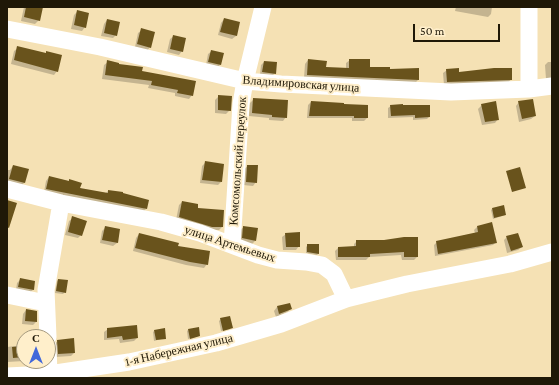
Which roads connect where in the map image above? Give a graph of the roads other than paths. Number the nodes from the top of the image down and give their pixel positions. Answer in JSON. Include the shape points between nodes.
{"nodes":[{"id":1,"x":264,"y":7,"type":"edge"},
{"id":2,"x":530,"y":7,"type":"edge"},
{"id":3,"x":7,"y":29,"type":"edge"},
{"id":4,"x":245,"y":82,"type":"junction"},
{"id":5,"x":552,"y":86,"type":"edge"},
{"id":6,"x":529,"y":89,"type":"junction"},
{"id":7,"x":7,"y":189,"type":"edge"},
{"id":8,"x":61,"y":203,"type":"junction"},
{"id":9,"x":232,"y":245,"type":"junction"},
{"id":10,"x":552,"y":252,"type":"edge"},
{"id":11,"x":7,"y":295,"type":"edge"},
{"id":12,"x":346,"y":299,"type":"junction"},
{"id":13,"x":46,"y":303,"type":"junction"},
{"id":14,"x":48,"y":329,"type":"edge"},
{"id":15,"x":49,"y":369,"type":"edge"},
{"id":16,"x":49,"y":374,"type":"junction"},
{"id":17,"x":7,"y":376,"type":"edge"}],
"edges":[{"from":1,"to":4,"type":"street","name":"Комсомольский переулок"},
{"from":2,"to":6,"type":"street"},
{"from":3,"to":4,"type":"street","name":"Владимировская улица","via":[[100,47]]},
{"from":4,"to":6,"type":"street","name":"Владимировская улица","via":[[451,92]]},
{"from":4,"to":9,"type":"street","name":"Комсомольский переулок","via":[[240,104]]},
{"from":5,"to":6,"type":"street","name":"Владимировская улица"},
{"from":7,"to":8,"type":"street","name":"улица Артемьевых"},
{"from":8,"to":9,"type":"street","name":"улица Артемьевых","via":[[161,222],[200,232]]},
{"from":8,"to":13,"type":"street"},
{"from":9,"to":12,"type":"street","name":"улица Артемьевых","via":[[258,256],[322,265],[334,274]]},
{"from":10,"to":12,"type":"street","via":[[510,264]]},
{"from":11,"to":13,"type":"street"},
{"from":12,"to":16,"type":"street","name":"1-я Набережная улица","via":[[281,324],[216,343],[129,362]]},
{"from":13,"to":14,"type":"street"},
{"from":15,"to":16,"type":"street"},
{"from":16,"to":17,"type":"street","name":"1-я Набережная улица"}]}
